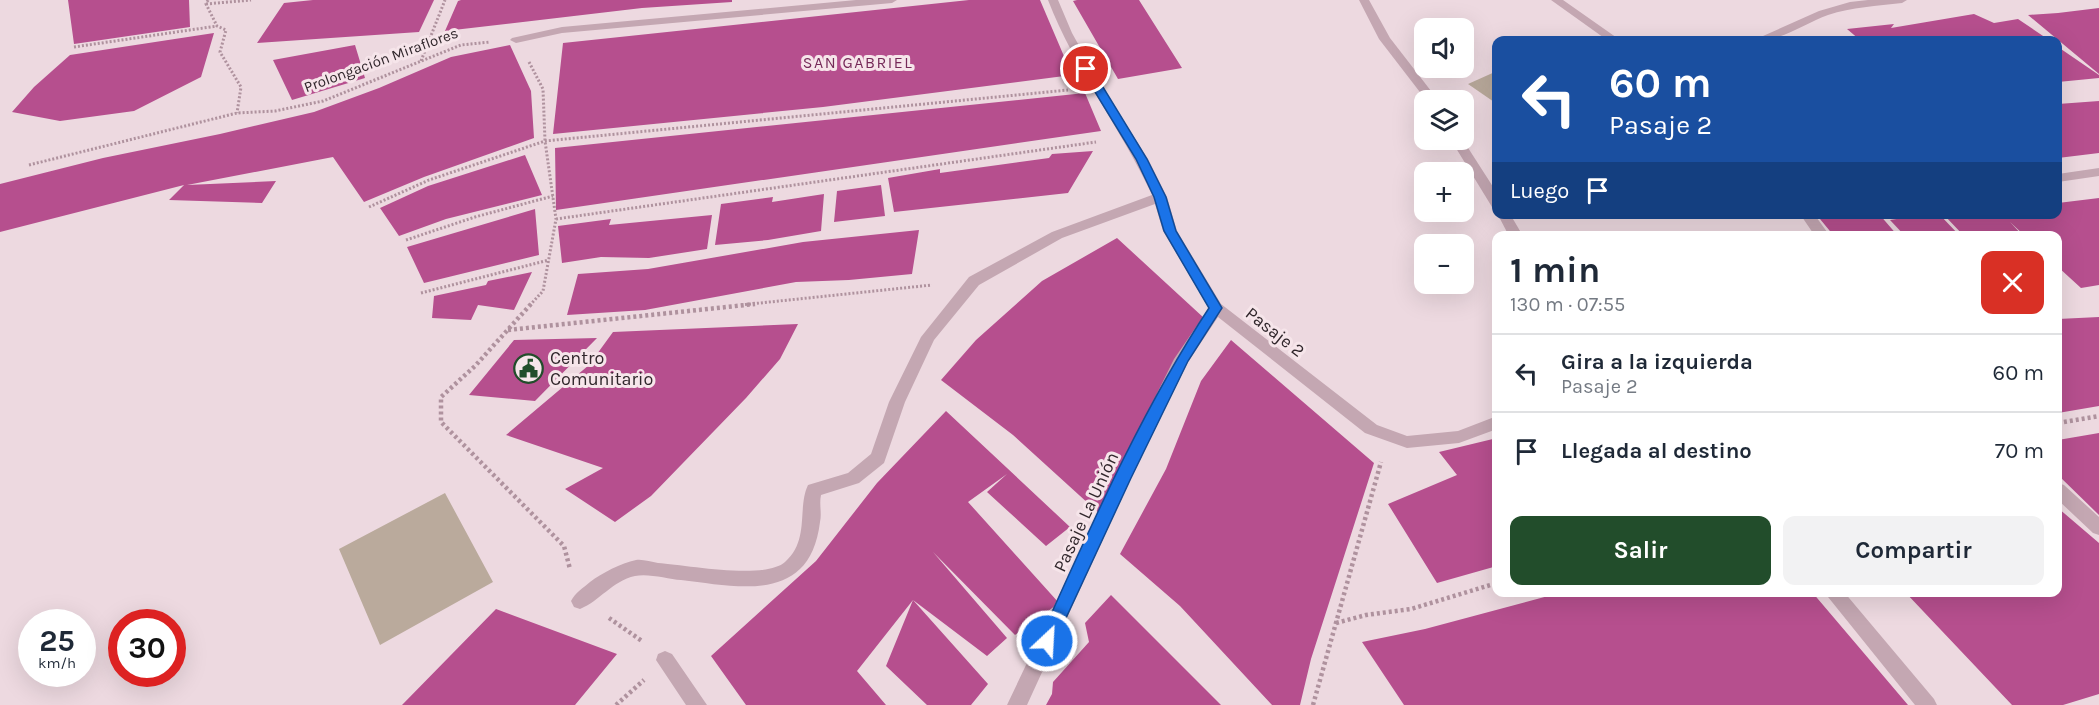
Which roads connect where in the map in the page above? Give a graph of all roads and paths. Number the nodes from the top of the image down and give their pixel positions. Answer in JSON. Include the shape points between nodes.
{"nodes":[{"id":1,"x":251,"y":0,"type":"edge"},
{"id":2,"x":445,"y":0,"type":"edge"},
{"id":3,"x":892,"y":0,"type":"edge"},
{"id":4,"x":1053,"y":0,"type":"edge"},
{"id":5,"x":1364,"y":0,"type":"edge"},
{"id":6,"x":1556,"y":0,"type":"edge"},
{"id":7,"x":1902,"y":0,"type":"edge"},
{"id":8,"x":207,"y":2,"type":"edge"},
{"id":9,"x":216,"y":26,"type":"junction"},
{"id":10,"x":1608,"y":36,"type":"edge"},
{"id":11,"x":1770,"y":36,"type":"edge"},
{"id":12,"x":516,"y":40,"type":"junction"},
{"id":13,"x":74,"y":47,"type":"dead end"},
{"id":14,"x":421,"y":62,"type":"junction"},
{"id":15,"x":1096,"y":87,"type":"junction"},
{"id":16,"x":1424,"y":90,"type":"edge"},
{"id":17,"x":237,"y":113,"type":"junction"},
{"id":18,"x":1130,"y":137,"type":"junction"},
{"id":19,"x":545,"y":141,"type":"junction"},
{"id":20,"x":1463,"y":150,"type":"edge"},
{"id":21,"x":29,"y":165,"type":"dead end"},
{"id":22,"x":2099,"y":172,"type":"edge"},
{"id":23,"x":2062,"y":177,"type":"edge"},
{"id":24,"x":553,"y":196,"type":"junction"},
{"id":25,"x":1492,"y":196,"type":"edge"},
{"id":26,"x":1160,"y":197,"type":"junction"},
{"id":27,"x":369,"y":207,"type":"dead end"},
{"id":28,"x":556,"y":219,"type":"junction"},
{"id":29,"x":1810,"y":219,"type":"edge"},
{"id":30,"x":1819,"y":231,"type":"edge"},
{"id":31,"x":406,"y":240,"type":"dead end"},
{"id":32,"x":549,"y":260,"type":"junction"},
{"id":33,"x":974,"y":281,"type":"junction"},
{"id":34,"x":421,"y":293,"type":"dead end"},
{"id":35,"x":1216,"y":308,"type":"junction"},
{"id":36,"x":508,"y":330,"type":"junction"},
{"id":37,"x":2099,"y":416,"type":"edge"},
{"id":38,"x":2062,"y":422,"type":"edge"},
{"id":39,"x":1492,"y":424,"type":"edge"},
{"id":40,"x":1390,"y":436,"type":"junction"},
{"id":41,"x":2062,"y":494,"type":"edge"},
{"id":42,"x":2099,"y":528,"type":"edge"},
{"id":43,"x":564,"y":546,"type":"dead end"},
{"id":44,"x":1492,"y":585,"type":"edge"},
{"id":45,"x":1837,"y":597,"type":"edge"},
{"id":46,"x":580,"y":601,"type":"dead end"},
{"id":47,"x":1336,"y":623,"type":"junction"},
{"id":48,"x":665,"y":660,"type":"dead end"},
{"id":49,"x":697,"y":705,"type":"edge"},
{"id":50,"x":1017,"y":705,"type":"edge"},
{"id":51,"x":1312,"y":705,"type":"edge"},
{"id":52,"x":1927,"y":705,"type":"edge"}],
"edges":[{"from":1,"to":8,"type":"path"},
{"from":2,"to":14,"type":"path"},
{"from":3,"to":12,"type":"street","via":[[562,30]]},
{"from":4,"to":15,"type":"street","name":"Pasaje 2"},
{"from":5,"to":16,"type":"street","via":[[1385,39]]},
{"from":6,"to":10,"type":"street"},
{"from":7,"to":11,"type":"street","via":[[1850,5]]},
{"from":8,"to":9,"type":"path"},
{"from":9,"to":13,"type":"path"},
{"from":9,"to":17,"type":"path","via":[[226,30],[220,52],[241,87]]},
{"from":12,"to":14,"type":"path","name":"Prolongación Miraflores","via":[[461,45]]},
{"from":12,"to":19,"type":"path","via":[[543,89]]},
{"from":14,"to":17,"type":"path","name":"Prolongación Miraflores","via":[[323,100],[275,111]]},
{"from":15,"to":18,"type":"street","name":"Pasaje 2"},
{"from":15,"to":19,"type":"path"},
{"from":17,"to":21,"type":"path","name":"Prolongación Miraflores"},
{"from":18,"to":26,"type":"street","name":"Pasaje 2"},
{"from":18,"to":28,"type":"path"},
{"from":19,"to":24,"type":"path"},
{"from":19,"to":27,"type":"path","via":[[429,180]]},
{"from":20,"to":25,"type":"street"},
{"from":22,"to":23,"type":"street"},
{"from":24,"to":28,"type":"path"},
{"from":24,"to":31,"type":"path"},
{"from":26,"to":33,"type":"street","via":[[1057,235]]},
{"from":26,"to":35,"type":"street","name":"Pasaje 2","via":[[1170,231]]},
{"from":28,"to":32,"type":"path"},
{"from":29,"to":30,"type":"street"},
{"from":32,"to":34,"type":"path"},
{"from":32,"to":36,"type":"path","via":[[543,291]]},
{"from":33,"to":36,"type":"path"},
{"from":33,"to":46,"type":"street","via":[[928,337],[897,402],[878,458],[853,478],[814,490],[812,523],[804,548],[792,567],[777,576],[741,579],[636,568],[606,580]]},
{"from":35,"to":40,"type":"street","name":"Pasaje 2","via":[[1371,429]]},
{"from":35,"to":50,"type":"street","name":"Pasaje La Unión","via":[[1182,359]]},
{"from":36,"to":43,"type":"path","via":[[441,397],[441,422]]},
{"from":37,"to":38,"type":"path"},
{"from":39,"to":40,"type":"street","name":"Pasaje 2","via":[[1459,437],[1407,442]]},
{"from":40,"to":47,"type":"path"},
{"from":41,"to":42,"type":"street"},
{"from":44,"to":47,"type":"path","via":[[1411,609]]},
{"from":45,"to":52,"type":"street"},
{"from":47,"to":51,"type":"path"},
{"from":48,"to":49,"type":"street"}]}
